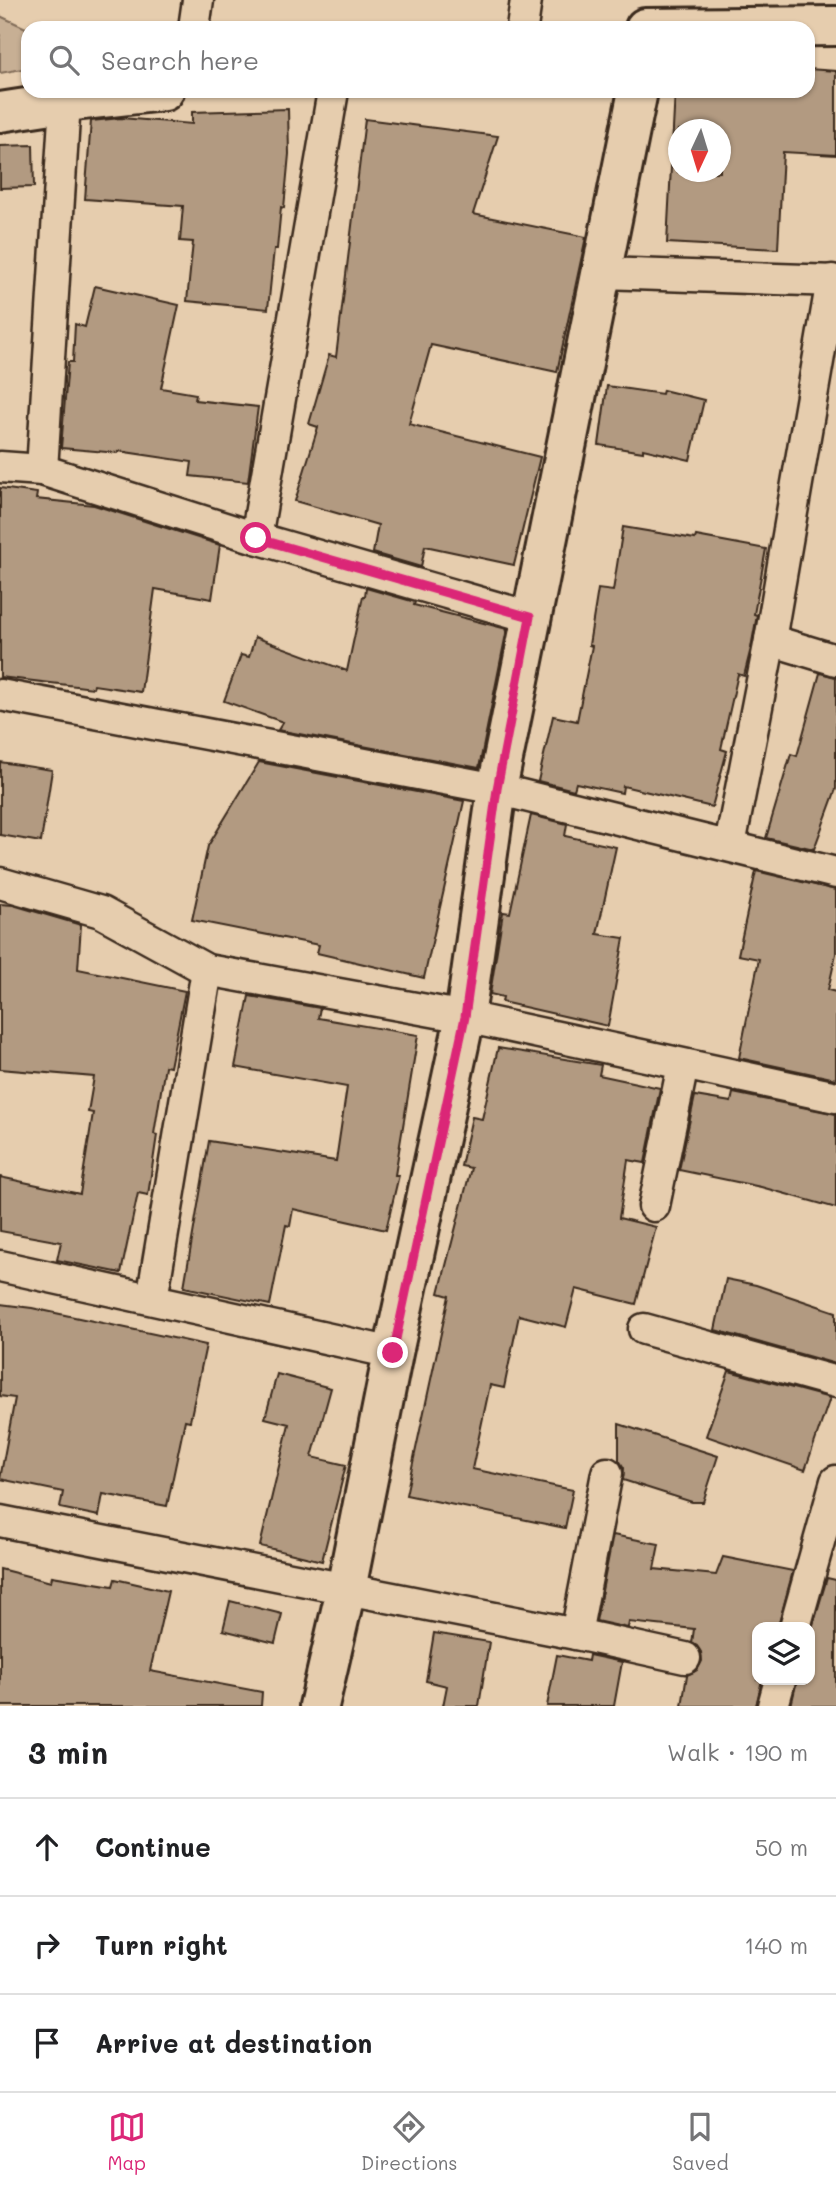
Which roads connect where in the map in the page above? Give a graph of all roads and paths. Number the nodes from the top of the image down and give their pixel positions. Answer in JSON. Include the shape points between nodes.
{"nodes":[{"id":1,"x":198,"y":0,"type":"edge"},
{"id":2,"x":526,"y":0,"type":"edge"},
{"id":3,"x":195,"y":21,"type":"edge"},
{"id":4,"x":523,"y":21,"type":"edge"},
{"id":5,"x":815,"y":26,"type":"edge"},
{"id":6,"x":836,"y":26,"type":"edge"},
{"id":7,"x":101,"y":98,"type":"edge"},
{"id":8,"x":332,"y":98,"type":"edge"},
{"id":9,"x":637,"y":98,"type":"edge"},
{"id":10,"x":65,"y":102,"type":"junction"},
{"id":11,"x":0,"y":112,"type":"edge"},
{"id":12,"x":602,"y":273,"type":"junction"},
{"id":13,"x":834,"y":281,"type":"edge"},
{"id":14,"x":0,"y":467,"type":"edge"},
{"id":15,"x":42,"y":470,"type":"junction"},
{"id":16,"x":256,"y":538,"type":"junction"},
{"id":17,"x":530,"y":617,"type":"junction"},
{"id":18,"x":770,"y":640,"type":"junction"},
{"id":19,"x":836,"y":660,"type":"edge"},
{"id":20,"x":0,"y":695,"type":"edge"},
{"id":21,"x":497,"y":789,"type":"junction"},
{"id":22,"x":730,"y":845,"type":"junction"},
{"id":23,"x":836,"y":873,"type":"edge"},
{"id":24,"x":0,"y":883,"type":"edge"},
{"id":25,"x":207,"y":970,"type":"junction"},
{"id":26,"x":465,"y":1017,"type":"junction"},
{"id":27,"x":683,"y":1065,"type":"junction"},
{"id":28,"x":836,"y":1097,"type":"edge"},
{"id":29,"x":654,"y":1206,"type":"dead end"},
{"id":30,"x":0,"y":1266,"type":"edge"},
{"id":31,"x":152,"y":1299,"type":"junction"},
{"id":32,"x":644,"y":1329,"type":"dead end"},
{"id":33,"x":393,"y":1353,"type":"junction"},
{"id":34,"x":836,"y":1382,"type":"edge"},
{"id":35,"x":607,"y":1473,"type":"dead end"},
{"id":36,"x":836,"y":1481,"type":"edge"},
{"id":37,"x":0,"y":1521,"type":"edge"},
{"id":38,"x":346,"y":1589,"type":"junction"},
{"id":39,"x":796,"y":1622,"type":"edge"},
{"id":40,"x":576,"y":1634,"type":"junction"},
{"id":41,"x":685,"y":1658,"type":"dead end"},
{"id":42,"x":779,"y":1685,"type":"edge"},
{"id":43,"x":319,"y":1706,"type":"edge"},
{"id":44,"x":773,"y":1706,"type":"edge"}],
"edges":[{"from":1,"to":3,"type":"street"},
{"from":2,"to":4,"type":"street"},
{"from":5,"to":6,"type":"street"},
{"from":7,"to":10,"type":"street"},
{"from":8,"to":16,"type":"street"},
{"from":9,"to":12,"type":"street"},
{"from":10,"to":11,"type":"street"},
{"from":10,"to":15,"type":"street"},
{"from":12,"to":13,"type":"street"},
{"from":12,"to":17,"type":"street"},
{"from":13,"to":18,"type":"street"},
{"from":14,"to":15,"type":"street"},
{"from":15,"to":16,"type":"street"},
{"from":16,"to":17,"type":"street"},
{"from":17,"to":21,"type":"street"},
{"from":18,"to":19,"type":"street"},
{"from":18,"to":22,"type":"street"},
{"from":20,"to":21,"type":"street"},
{"from":21,"to":22,"type":"street"},
{"from":21,"to":26,"type":"street"},
{"from":22,"to":23,"type":"street"},
{"from":24,"to":25,"type":"street","via":[[101,912]]},
{"from":25,"to":26,"type":"street"},
{"from":25,"to":31,"type":"street"},
{"from":26,"to":27,"type":"street"},
{"from":26,"to":33,"type":"street"},
{"from":27,"to":28,"type":"street"},
{"from":27,"to":29,"type":"street"},
{"from":30,"to":31,"type":"street"},
{"from":31,"to":33,"type":"street"},
{"from":32,"to":34,"type":"street"},
{"from":33,"to":38,"type":"street"},
{"from":35,"to":40,"type":"street"},
{"from":36,"to":39,"type":"street"},
{"from":37,"to":38,"type":"street"},
{"from":38,"to":40,"type":"street"},
{"from":38,"to":43,"type":"street"},
{"from":40,"to":41,"type":"street"},
{"from":42,"to":44,"type":"street"}]}
